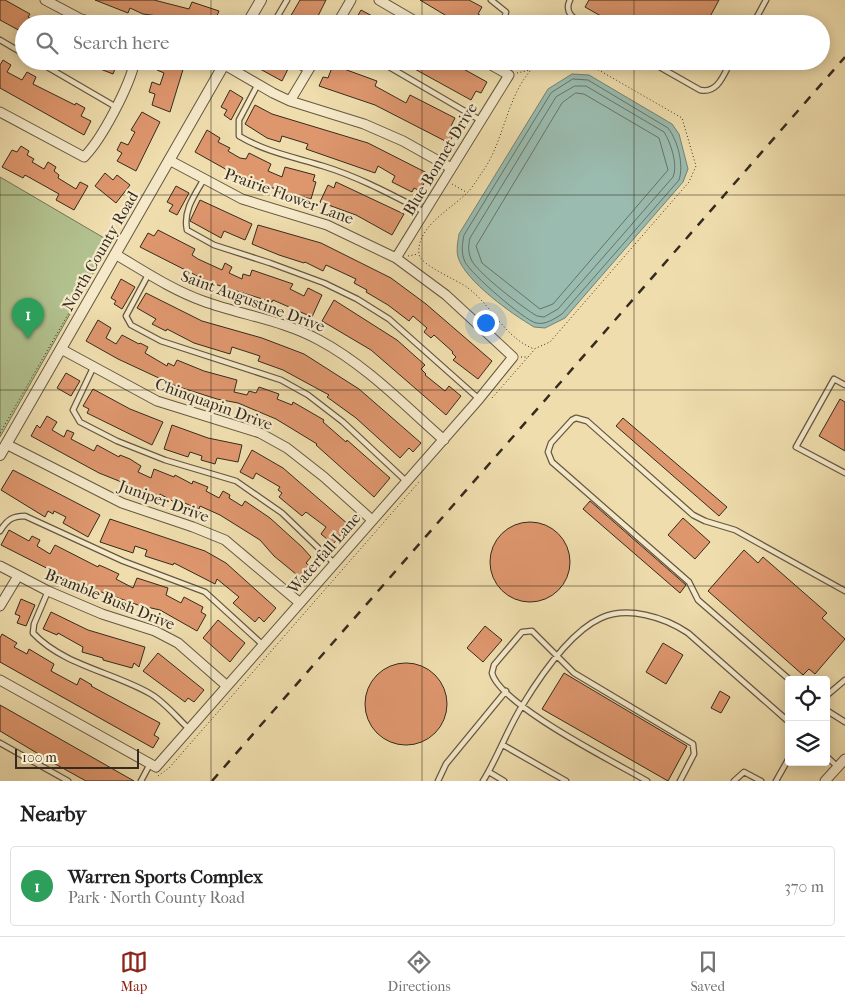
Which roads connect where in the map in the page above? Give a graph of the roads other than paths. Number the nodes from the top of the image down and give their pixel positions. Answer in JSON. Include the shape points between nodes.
{"nodes":[{"id":1,"x":46,"y":0,"type":"edge"},
{"id":2,"x":261,"y":0,"type":"edge"},
{"id":3,"x":287,"y":0,"type":"edge"},
{"id":4,"x":351,"y":0,"type":"edge"},
{"id":5,"x":379,"y":0,"type":"edge"},
{"id":6,"x":491,"y":0,"type":"edge"},
{"id":7,"x":570,"y":0,"type":"edge"},
{"id":8,"x":766,"y":0,"type":"edge"},
{"id":9,"x":74,"y":15,"type":"edge"},
{"id":10,"x":252,"y":15,"type":"edge"},
{"id":11,"x":278,"y":15,"type":"edge"},
{"id":12,"x":342,"y":15,"type":"edge"},
{"id":13,"x":405,"y":15,"type":"edge"},
{"id":14,"x":505,"y":15,"type":"edge"},
{"id":15,"x":572,"y":15,"type":"edge"},
{"id":16,"x":758,"y":15,"type":"edge"},
{"id":17,"x":0,"y":40,"type":"edge"},
{"id":18,"x":15,"y":49,"type":"edge"},
{"id":19,"x":52,"y":70,"type":"edge"},
{"id":20,"x":132,"y":70,"type":"edge"},
{"id":21,"x":219,"y":70,"type":"edge"},
{"id":22,"x":236,"y":70,"type":"edge"},
{"id":23,"x":394,"y":70,"type":"edge"},
{"id":24,"x":501,"y":70,"type":"edge"},
{"id":25,"x":666,"y":70,"type":"edge"},
{"id":26,"x":726,"y":70,"type":"edge"},
{"id":27,"x":308,"y":71,"type":"edge"},
{"id":28,"x":258,"y":84,"type":"junction"},
{"id":29,"x":290,"y":101,"type":"junction"},
{"id":30,"x":116,"y":107,"type":"junction"},
{"id":31,"x":0,"y":112,"type":"edge"},
{"id":32,"x":480,"y":120,"type":"junction"},
{"id":33,"x":170,"y":160,"type":"junction"},
{"id":34,"x":452,"y":168,"type":"junction"},
{"id":35,"x":204,"y":179,"type":"junction"},
{"id":36,"x":425,"y":212,"type":"junction"},
{"id":37,"x":115,"y":254,"type":"junction"},
{"id":38,"x":396,"y":258,"type":"junction"},
{"id":39,"x":149,"y":274,"type":"junction"},
{"id":40,"x":61,"y":349,"type":"junction"},
{"id":41,"x":513,"y":357,"type":"joint"},
{"id":42,"x":93,"y":368,"type":"junction"},
{"id":43,"x":845,"y":385,"type":"edge"},
{"id":44,"x":484,"y":400,"type":"junction"},
{"id":45,"x":444,"y":440,"type":"junction"},
{"id":46,"x":6,"y":444,"type":"junction"},
{"id":47,"x":0,"y":455,"type":"edge"},
{"id":48,"x":845,"y":473,"type":"edge"},
{"id":49,"x":407,"y":482,"type":"junction"},
{"id":50,"x":372,"y":520,"type":"junction"},
{"id":51,"x":0,"y":531,"type":"edge"},
{"id":52,"x":335,"y":564,"type":"junction"},
{"id":53,"x":0,"y":566,"type":"edge"},
{"id":54,"x":18,"y":576,"type":"junction"},
{"id":55,"x":48,"y":591,"type":"junction"},
{"id":56,"x":845,"y":592,"type":"edge"},
{"id":57,"x":300,"y":603,"type":"junction"},
{"id":58,"x":0,"y":606,"type":"edge"},
{"id":59,"x":263,"y":645,"type":"junction"},
{"id":60,"x":559,"y":656,"type":"junction"},
{"id":61,"x":785,"y":676,"type":"edge"},
{"id":62,"x":0,"y":680,"type":"edge"},
{"id":63,"x":845,"y":680,"type":"edge"},
{"id":64,"x":227,"y":686,"type":"junction"},
{"id":65,"x":506,"y":691,"type":"junction"},
{"id":66,"x":830,"y":693,"type":"edge"},
{"id":67,"x":521,"y":707,"type":"junction"},
{"id":68,"x":830,"y":713,"type":"edge"},
{"id":69,"x":845,"y":713,"type":"edge"},
{"id":70,"x":788,"y":721,"type":"edge"},
{"id":71,"x":843,"y":721,"type":"edge"},
{"id":72,"x":190,"y":730,"type":"junction"},
{"id":73,"x":0,"y":743,"type":"edge"},
{"id":74,"x":503,"y":744,"type":"junction"},
{"id":75,"x":845,"y":759,"type":"edge"},
{"id":76,"x":830,"y":760,"type":"edge"},
{"id":77,"x":153,"y":765,"type":"junction"},
{"id":78,"x":785,"y":765,"type":"edge"},
{"id":79,"x":838,"y":767,"type":"junction"},
{"id":80,"x":489,"y":772,"type":"junction"},
{"id":81,"x":68,"y":781,"type":"edge"},
{"id":82,"x":141,"y":781,"type":"edge"},
{"id":83,"x":438,"y":781,"type":"edge"},
{"id":84,"x":483,"y":781,"type":"edge"},
{"id":85,"x":504,"y":781,"type":"edge"},
{"id":86,"x":566,"y":781,"type":"edge"},
{"id":87,"x":647,"y":781,"type":"edge"},
{"id":88,"x":680,"y":781,"type":"edge"},
{"id":89,"x":734,"y":781,"type":"edge"},
{"id":90,"x":761,"y":781,"type":"edge"},
{"id":91,"x":776,"y":781,"type":"edge"},
{"id":92,"x":825,"y":781,"type":"edge"}],
"edges":[{"from":1,"to":9,"type":"street"},
{"from":2,"to":10,"type":"street"},
{"from":3,"to":11,"type":"lane"},
{"from":4,"to":12,"type":"street"},
{"from":5,"to":13,"type":"street"},
{"from":6,"to":14,"type":"lane","via":[[506,12]]},
{"from":7,"to":15,"type":"lane","via":[[567,5]]},
{"from":8,"to":16,"type":"lane"},
{"from":17,"to":18,"type":"lane"},
{"from":19,"to":30,"type":"lane"},
{"from":20,"to":30,"type":"street"},
{"from":21,"to":33,"type":"street","name":"North County Road"},
{"from":22,"to":28,"type":"street"},
{"from":23,"to":32,"type":"lane"},
{"from":24,"to":32,"type":"street","name":"Blue Bonnet Drive","via":[[510,75]]},
{"from":25,"to":26,"type":"lane","via":[[704,91],[717,87]]},
{"from":27,"to":29,"type":"street"},
{"from":28,"to":29,"type":"street"},
{"from":28,"to":36,"type":"lane","via":[[239,120],[239,136],[257,147],[355,178]]},
{"from":29,"to":34,"type":"street","via":[[364,124]]},
{"from":30,"to":31,"type":"street","via":[[84,157]]},
{"from":32,"to":34,"type":"street","name":"Blue Bonnet Drive"},
{"from":33,"to":35,"type":"street","name":"Prairie Flower Lane"},
{"from":33,"to":37,"type":"street","name":"North County Road"},
{"from":34,"to":36,"type":"street","name":"Blue Bonnet Drive"},
{"from":35,"to":38,"type":"street","name":"Prairie Flower Lane","via":[[242,199],[328,224]]},
{"from":35,"to":44,"type":"lane","via":[[187,210],[187,230],[214,246],[315,279],[357,299],[388,319]]},
{"from":36,"to":38,"type":"street","name":"Blue Bonnet Drive"},
{"from":37,"to":39,"type":"street","name":"Saint Augustine Drive"},
{"from":37,"to":40,"type":"street","name":"North County Road"},
{"from":38,"to":41,"type":"street","name":"Prairie Flower Lane","via":[[446,295]]},
{"from":39,"to":45,"type":"street","name":"Saint Augustine Drive","via":[[201,300],[317,338],[346,355]]},
{"from":39,"to":49,"type":"lane","via":[[126,316],[131,325],[161,341],[281,380],[308,395],[343,422]]},
{"from":40,"to":42,"type":"street","name":"Chinquapin Drive"},
{"from":40,"to":46,"type":"street","name":"North County Road"},
{"from":41,"to":44,"type":"street","name":"Waterfall Lane"},
{"from":42,"to":50,"type":"street","name":"Chinquapin Drive","via":[[157,401],[266,437],[287,448]]},
{"from":42,"to":52,"type":"lane","via":[[73,410],[80,422],[117,441],[236,481],[282,513]]},
{"from":43,"to":48,"type":"lane","via":[[834,379],[796,447]]},
{"from":44,"to":45,"type":"street","name":"Waterfall Lane"},
{"from":45,"to":49,"type":"street","name":"Waterfall Lane"},
{"from":46,"to":47,"type":"street","name":"North County Road"},
{"from":46,"to":57,"type":"street","name":"Juniper Drive","via":[[122,503],[225,540]]},
{"from":49,"to":50,"type":"street","name":"Waterfall Lane"},
{"from":50,"to":52,"type":"street","name":"Waterfall Lane"},
{"from":51,"to":59,"type":"lane","via":[[13,516],[25,516],[123,561],[205,592]]},
{"from":52,"to":57,"type":"street","name":"Waterfall Lane"},
{"from":53,"to":54,"type":"street","name":"Bramble Bush Drive"},
{"from":54,"to":55,"type":"street","name":"Bramble Bush Drive"},
{"from":54,"to":58,"type":"street"},
{"from":55,"to":64,"type":"street","name":"Bramble Bush Drive","via":[[102,614],[156,630],[178,643]]},
{"from":55,"to":72,"type":"lane","via":[[34,624],[33,633],[41,642],[100,673],[150,694]]},
{"from":56,"to":61,"type":"lane","via":[[735,530],[693,515],[587,421],[572,420],[551,443],[548,452],[552,462],[689,582],[698,600]]},
{"from":57,"to":59,"type":"street","name":"Waterfall Lane"},
{"from":59,"to":64,"type":"street","name":"Waterfall Lane"},
{"from":60,"to":65,"type":"lane","via":[[532,631],[522,632],[493,669],[493,678]]},
{"from":60,"to":67,"type":"lane"},
{"from":60,"to":70,"type":"lane","via":[[565,647],[600,618],[616,614],[659,617],[688,633]]},
{"from":60,"to":88,"type":"lane","via":[[574,673],[693,744],[694,754]]},
{"from":62,"to":77,"type":"street"},
{"from":63,"to":66,"type":"lane"},
{"from":64,"to":72,"type":"street","name":"Waterfall Lane"},
{"from":65,"to":67,"type":"lane"},
{"from":65,"to":83,"type":"lane","via":[[446,764]]},
{"from":67,"to":74,"type":"lane"},
{"from":67,"to":87,"type":"lane"},
{"from":68,"to":71,"type":"lane"},
{"from":69,"to":71,"type":"lane"},
{"from":72,"to":77,"type":"street","name":"Waterfall Lane"},
{"from":73,"to":81,"type":"lane"},
{"from":74,"to":80,"type":"lane"},
{"from":74,"to":86,"type":"lane"},
{"from":75,"to":79,"type":"street"},
{"from":76,"to":79,"type":"lane"},
{"from":77,"to":82,"type":"lane"},
{"from":78,"to":91,"type":"lane"},
{"from":79,"to":92,"type":"street"},
{"from":80,"to":84,"type":"lane"},
{"from":80,"to":85,"type":"lane"},
{"from":89,"to":90,"type":"lane","via":[[744,772]]}]}
